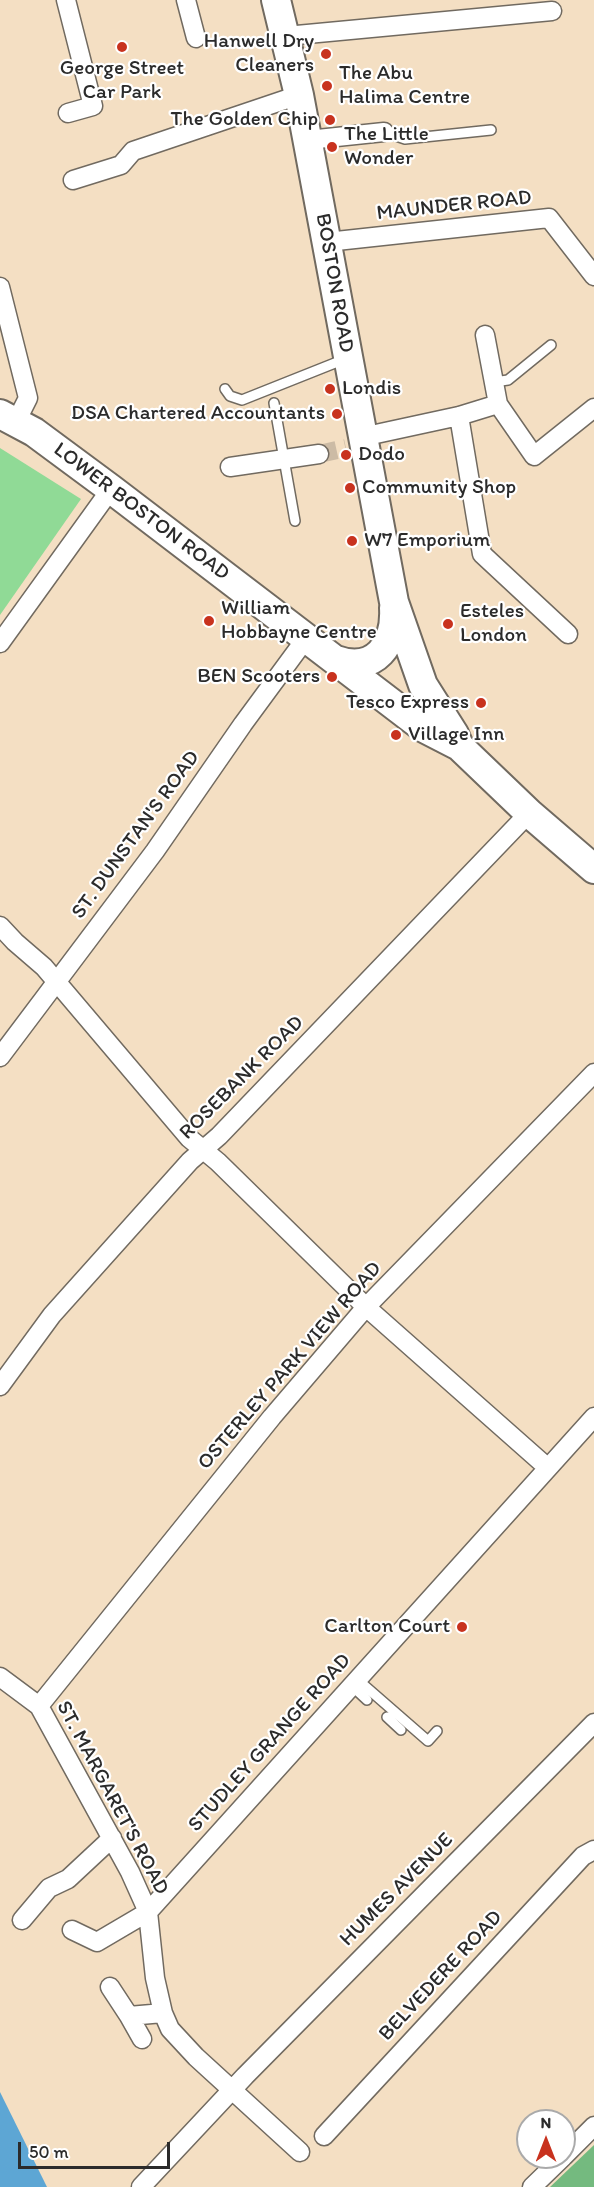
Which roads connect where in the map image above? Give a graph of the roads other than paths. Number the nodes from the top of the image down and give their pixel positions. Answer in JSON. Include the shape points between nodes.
{"nodes":[{"id":1,"x":66,"y":0,"type":"edge"},
{"id":2,"x":186,"y":0,"type":"edge"},
{"id":3,"x":276,"y":0,"type":"edge"},
{"id":4,"x":552,"y":10,"type":"dead end"},
{"id":5,"x":286,"y":36,"type":"junction"},
{"id":6,"x":196,"y":38,"type":"dead end"},
{"id":7,"x":299,"y":95,"type":"junction"},
{"id":8,"x":68,"y":113,"type":"dead end"},
{"id":9,"x":491,"y":130,"type":"dead end"},
{"id":10,"x":384,"y":132,"type":"joint"},
{"id":11,"x":308,"y":140,"type":"junction"},
{"id":12,"x":73,"y":180,"type":"dead end"},
{"id":13,"x":327,"y":242,"type":"junction"},
{"id":14,"x":594,"y":276,"type":"edge"},
{"id":15,"x":0,"y":287,"type":"edge"},
{"id":16,"x":485,"y":335,"type":"dead end"},
{"id":17,"x":551,"y":345,"type":"dead end"},
{"id":18,"x":347,"y":358,"type":"junction"},
{"id":19,"x":494,"y":382,"type":"junction"},
{"id":20,"x":225,"y":388,"type":"dead end"},
{"id":21,"x":274,"y":403,"type":"dead end"},
{"id":22,"x":498,"y":404,"type":"junction"},
{"id":23,"x":594,"y":408,"type":"edge"},
{"id":24,"x":15,"y":411,"type":"edge"},
{"id":25,"x":459,"y":416,"type":"junction"},
{"id":26,"x":357,"y":443,"type":"junction"},
{"id":27,"x":319,"y":454,"type":"tunnel mouth"},
{"id":28,"x":283,"y":459,"type":"junction"},
{"id":29,"x":230,"y":467,"type":"dead end"},
{"id":30,"x":111,"y":489,"type":"junction"},
{"id":31,"x":295,"y":521,"type":"dead end"},
{"id":32,"x":393,"y":602,"type":"junction"},
{"id":33,"x":568,"y":634,"type":"dead end"},
{"id":34,"x":307,"y":637,"type":"junction"},
{"id":35,"x":0,"y":643,"type":"edge"},
{"id":36,"x":336,"y":660,"type":"junction"},
{"id":37,"x":459,"y":746,"type":"junction"},
{"id":38,"x":529,"y":813,"type":"junction"},
{"id":39,"x":594,"y":869,"type":"edge"},
{"id":40,"x":0,"y":926,"type":"edge"},
{"id":41,"x":57,"y":981,"type":"junction"},
{"id":42,"x":0,"y":1057,"type":"edge"},
{"id":43,"x":594,"y":1073,"type":"edge"},
{"id":44,"x":204,"y":1149,"type":"junction"},
{"id":45,"x":366,"y":1307,"type":"junction"},
{"id":46,"x":0,"y":1386,"type":"edge"},
{"id":47,"x":594,"y":1417,"type":"edge"},
{"id":48,"x":548,"y":1468,"type":"junction"},
{"id":49,"x":0,"y":1677,"type":"edge"},
{"id":50,"x":355,"y":1683,"type":"junction"},
{"id":51,"x":367,"y":1700,"type":"dead end"},
{"id":52,"x":39,"y":1706,"type":"junction"},
{"id":53,"x":387,"y":1717,"type":"dead end"},
{"id":54,"x":594,"y":1723,"type":"edge"},
{"id":55,"x":401,"y":1730,"type":"dead end"},
{"id":56,"x":437,"y":1731,"type":"dead end"},
{"id":57,"x":112,"y":1838,"type":"junction"},
{"id":58,"x":594,"y":1851,"type":"edge"},
{"id":59,"x":148,"y":1912,"type":"junction"},
{"id":60,"x":22,"y":1920,"type":"dead end"},
{"id":61,"x":72,"y":1930,"type":"dead end"},
{"id":62,"x":110,"y":1987,"type":"dead end"},
{"id":63,"x":163,"y":2013,"type":"junction"},
{"id":64,"x":129,"y":2016,"type":"junction"},
{"id":65,"x":142,"y":2039,"type":"dead end"},
{"id":66,"x":233,"y":2089,"type":"junction"},
{"id":67,"x":594,"y":2126,"type":"edge"},
{"id":68,"x":324,"y":2136,"type":"dead end"},
{"id":69,"x":576,"y":2143,"type":"edge"},
{"id":70,"x":300,"y":2152,"type":"dead end"},
{"id":71,"x":550,"y":2169,"type":"edge"},
{"id":72,"x":141,"y":2187,"type":"edge"},
{"id":73,"x":532,"y":2187,"type":"edge"}],
"edges":[{"from":1,"to":8,"type":"street","via":[[93,106]]},
{"from":2,"to":6,"type":"street"},
{"from":3,"to":5,"type":"main road","name":"BOSTON ROAD"},
{"from":4,"to":5,"type":"street"},
{"from":5,"to":7,"type":"main road","name":"BOSTON ROAD"},
{"from":7,"to":11,"type":"main road","name":"BOSTON ROAD"},
{"from":7,"to":12,"type":"street","via":[[133,151],[121,165]]},
{"from":9,"to":10,"type":"lane","via":[[405,139]]},
{"from":10,"to":11,"type":"street"},
{"from":11,"to":13,"type":"main road","name":"BOSTON ROAD"},
{"from":13,"to":14,"type":"street","name":"MAUNDER ROAD","via":[[549,218]]},
{"from":13,"to":18,"type":"main road","name":"BOSTON ROAD"},
{"from":15,"to":24,"type":"street"},
{"from":16,"to":19,"type":"street"},
{"from":17,"to":19,"type":"lane","via":[[508,380]]},
{"from":18,"to":20,"type":"lane","via":[[242,400],[230,396]]},
{"from":18,"to":26,"type":"main road","name":"BOSTON ROAD"},
{"from":19,"to":22,"type":"street"},
{"from":21,"to":28,"type":"lane"},
{"from":22,"to":23,"type":"street","via":[[534,456]]},
{"from":22,"to":25,"type":"street"},
{"from":24,"to":30,"type":"main road","name":"LOWER BOSTON ROAD","via":[[53,446]]},
{"from":25,"to":26,"type":"street"},
{"from":25,"to":33,"type":"street","via":[[482,554]]},
{"from":26,"to":32,"type":"main road","name":"BOSTON ROAD"},
{"from":27,"to":28,"type":"street"},
{"from":28,"to":29,"type":"street"},
{"from":28,"to":31,"type":"lane"},
{"from":30,"to":34,"type":"main road","name":"LOWER BOSTON ROAD"},
{"from":30,"to":35,"type":"street"},
{"from":32,"to":36,"type":"main road","name":"BOSTON ROAD","via":[[391,638],[381,653],[359,664]]},
{"from":32,"to":37,"type":"main road","name":"BOSTON ROAD","via":[[423,685]]},
{"from":34,"to":36,"type":"main road","name":"LOWER BOSTON ROAD"},
{"from":34,"to":41,"type":"street","name":"ST. DUNSTAN'S ROAD"},
{"from":36,"to":37,"type":"main road","name":"BOSTON ROAD","via":[[424,728]]},
{"from":37,"to":38,"type":"main road","name":"BOSTON ROAD"},
{"from":38,"to":39,"type":"main road","name":"BOSTON ROAD"},
{"from":38,"to":44,"type":"street","name":"ROSEBANK ROAD"},
{"from":40,"to":41,"type":"street"},
{"from":41,"to":42,"type":"street","name":"ST. DUNSTAN'S ROAD"},
{"from":41,"to":44,"type":"street","via":[[189,1137]]},
{"from":43,"to":45,"type":"street","name":"OSTERLEY PARK VIEW ROAD"},
{"from":44,"to":45,"type":"street"},
{"from":44,"to":46,"type":"street","name":"ROSEBANK ROAD","via":[[52,1315]]},
{"from":45,"to":48,"type":"street"},
{"from":45,"to":52,"type":"street","name":"OSTERLEY PARK VIEW ROAD"},
{"from":47,"to":48,"type":"street","name":"STUDLEY GRANGE ROAD"},
{"from":48,"to":50,"type":"street","name":"STUDLEY GRANGE ROAD"},
{"from":49,"to":52,"type":"street","name":"ST. MARGARET'S ROAD"},
{"from":50,"to":51,"type":"lane"},
{"from":50,"to":56,"type":"lane","via":[[428,1742]]},
{"from":50,"to":59,"type":"street","name":"STUDLEY GRANGE ROAD"},
{"from":52,"to":57,"type":"street","name":"ST. MARGARET'S ROAD"},
{"from":53,"to":55,"type":"lane"},
{"from":54,"to":66,"type":"street","name":"HUMES AVENUE"},
{"from":57,"to":59,"type":"street","name":"ST. MARGARET'S ROAD"},
{"from":57,"to":60,"type":"street","via":[[68,1879],[49,1888]]},
{"from":58,"to":68,"type":"street","name":"BELVEDERE ROAD","via":[[583,1856]]},
{"from":59,"to":61,"type":"street","name":"STUDLEY GRANGE ROAD","via":[[97,1942]]},
{"from":59,"to":63,"type":"street","name":"ST. MARGARET'S ROAD"},
{"from":62,"to":64,"type":"street"},
{"from":63,"to":64,"type":"street"},
{"from":63,"to":66,"type":"street","name":"ST. MARGARET'S ROAD","via":[[170,2029]]},
{"from":64,"to":65,"type":"street"},
{"from":66,"to":70,"type":"street","name":"ST. MARGARET'S ROAD"},
{"from":66,"to":72,"type":"street","name":"HUMES AVENUE"},
{"from":67,"to":69,"type":"street"},
{"from":71,"to":73,"type":"street"}]}
